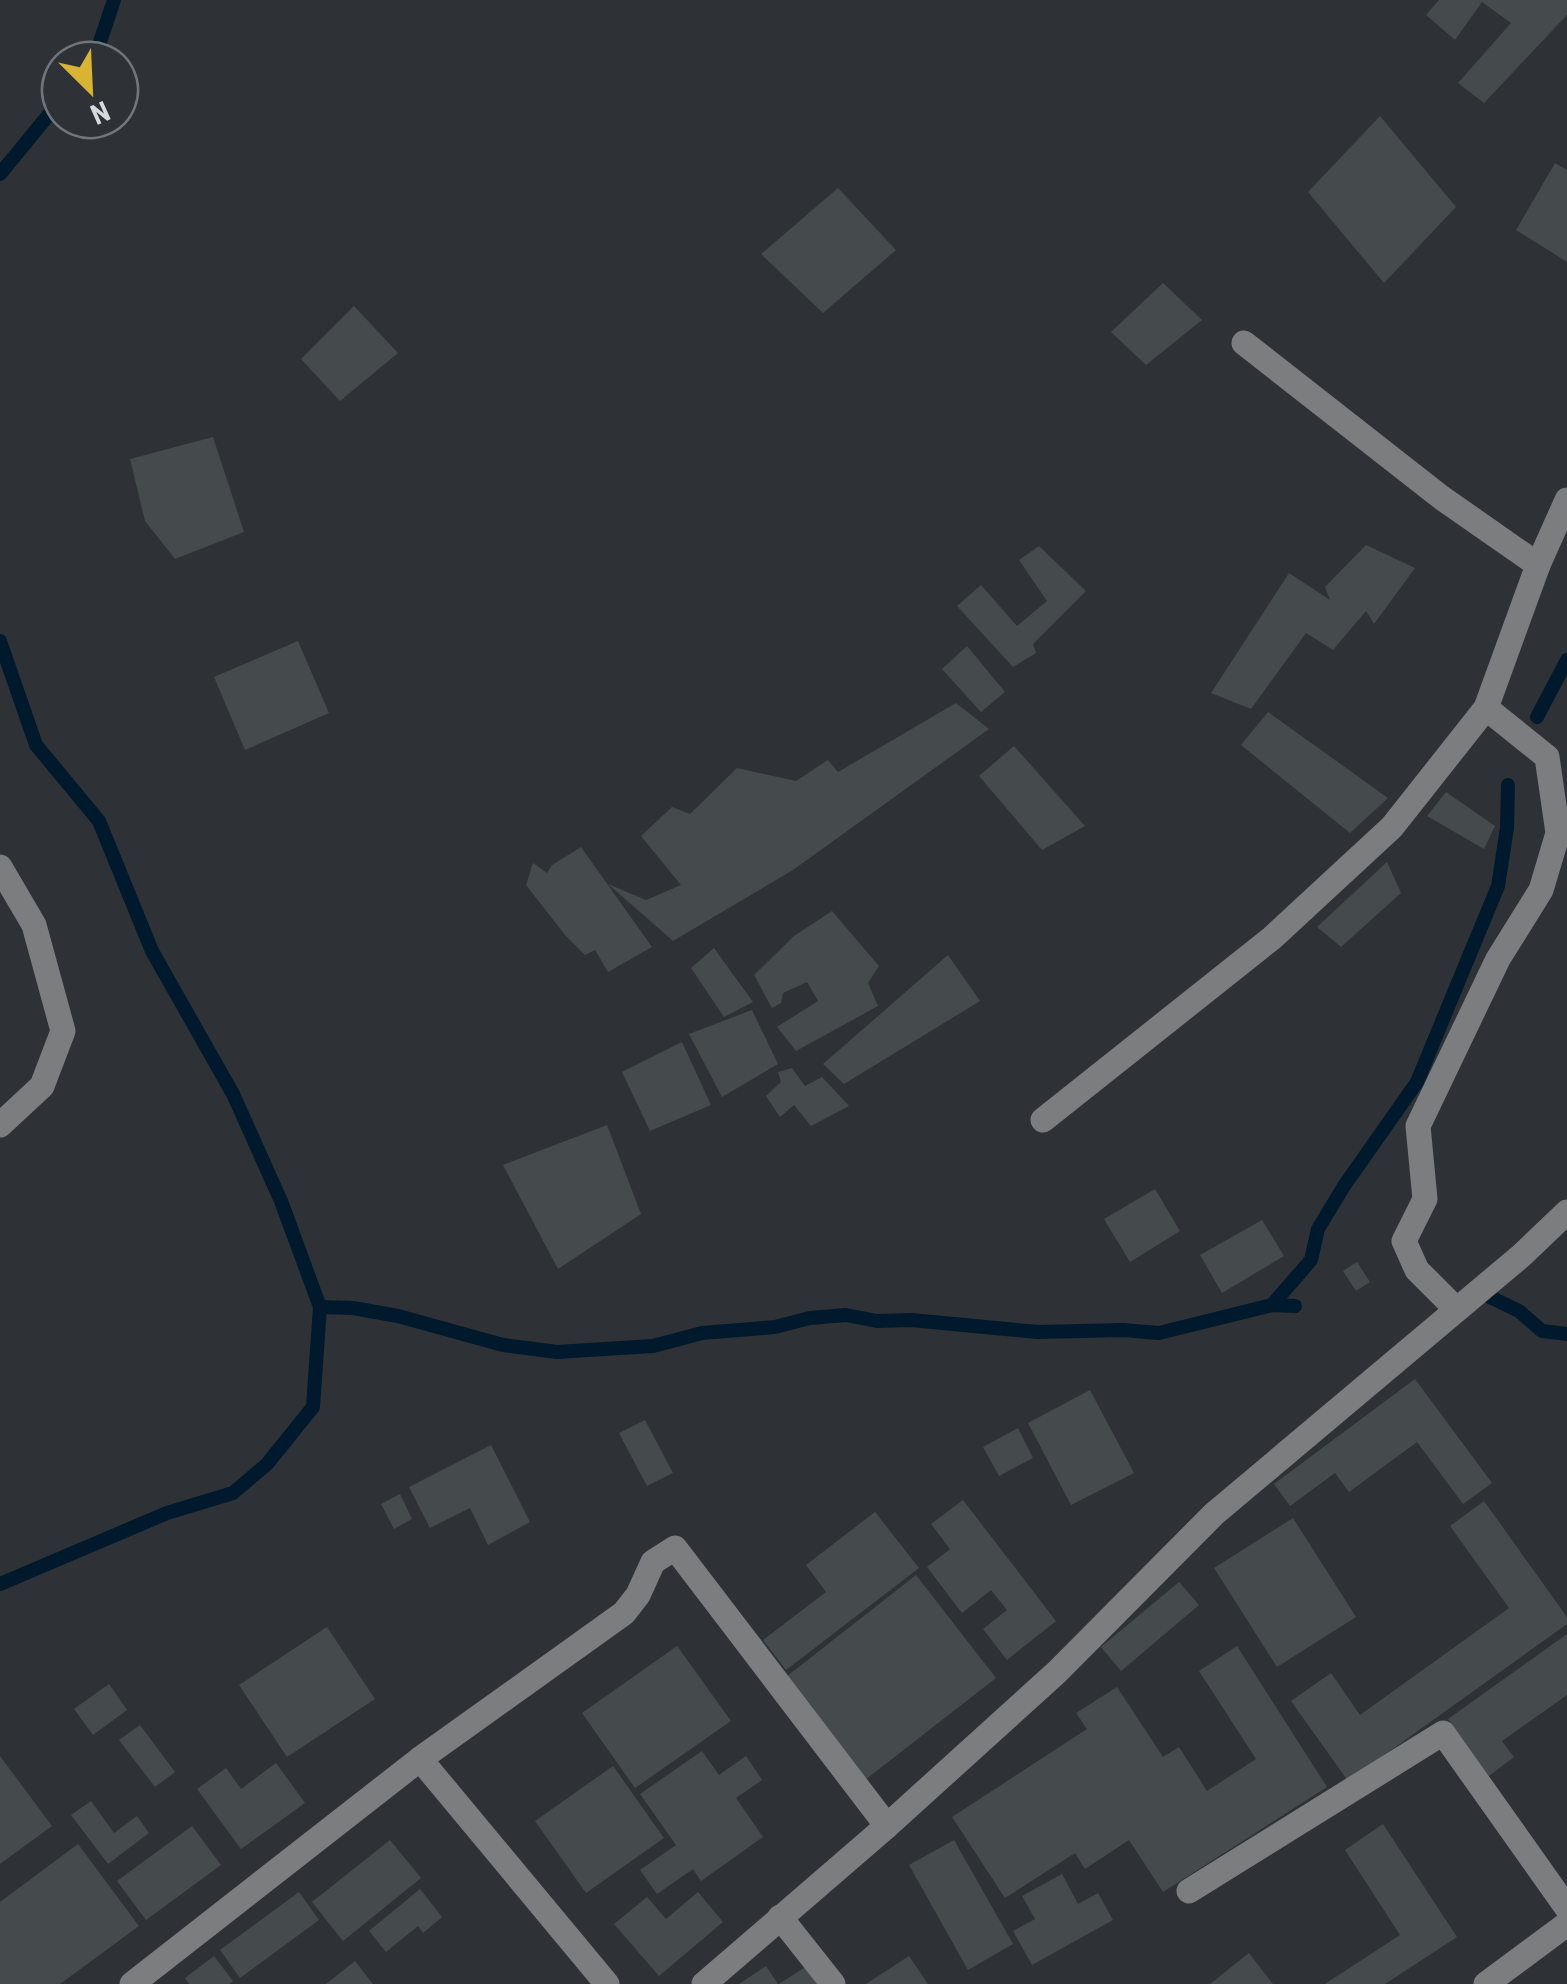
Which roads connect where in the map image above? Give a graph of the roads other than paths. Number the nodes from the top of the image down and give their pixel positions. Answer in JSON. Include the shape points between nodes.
{"nodes":[{"id":1,"x":1244,"y":343,"type":"dead end"},
{"id":2,"x":1567,"y":500,"type":"edge"},
{"id":3,"x":1538,"y":565,"type":"junction"},
{"id":4,"x":1486,"y":708,"type":"junction"},
{"id":5,"x":0,"y":868,"type":"edge"},
{"id":6,"x":1044,"y":1120,"type":"dead end"},
{"id":7,"x":0,"y":1125,"type":"edge"},
{"id":8,"x":1567,"y":1212,"type":"edge"},
{"id":9,"x":1455,"y":1308,"type":"junction"},
{"id":10,"x":420,"y":1760,"type":"junction"},
{"id":11,"x":888,"y":1826,"type":"junction"},
{"id":12,"x":1189,"y":1890,"type":"dead end"},
{"id":13,"x":1567,"y":1908,"type":"edge"},
{"id":14,"x":780,"y":1916,"type":"junction"},
{"id":15,"x":1567,"y":1924,"type":"edge"},
{"id":16,"x":132,"y":1984,"type":"edge"},
{"id":17,"x":606,"y":1984,"type":"edge"},
{"id":18,"x":704,"y":1984,"type":"edge"},
{"id":19,"x":834,"y":1984,"type":"edge"},
{"id":20,"x":1486,"y":1984,"type":"edge"}],
"edges":[{"from":1,"to":3,"type":"street"},
{"from":2,"to":3,"type":"street"},
{"from":3,"to":4,"type":"street"},
{"from":4,"to":6,"type":"street","via":[[1378,840],[1272,938]]},
{"from":4,"to":9,"type":"street","via":[[1546,757],[1558,833],[1541,890],[1498,959],[1418,1126],[1425,1199],[1404,1241],[1417,1270]]},
{"from":5,"to":7,"type":"street","via":[[34,924],[64,1031],[42,1086]]},
{"from":8,"to":9,"type":"street"},
{"from":9,"to":11,"type":"street","via":[[1214,1514],[1057,1672]]},
{"from":10,"to":11,"type":"street","via":[[624,1613],[653,1562],[676,1548]]},
{"from":10,"to":16,"type":"street"},
{"from":10,"to":17,"type":"street"},
{"from":11,"to":14,"type":"street"},
{"from":12,"to":13,"type":"street","via":[[1443,1733]]},
{"from":14,"to":18,"type":"street"},
{"from":14,"to":19,"type":"street"},
{"from":15,"to":20,"type":"street"}]}
